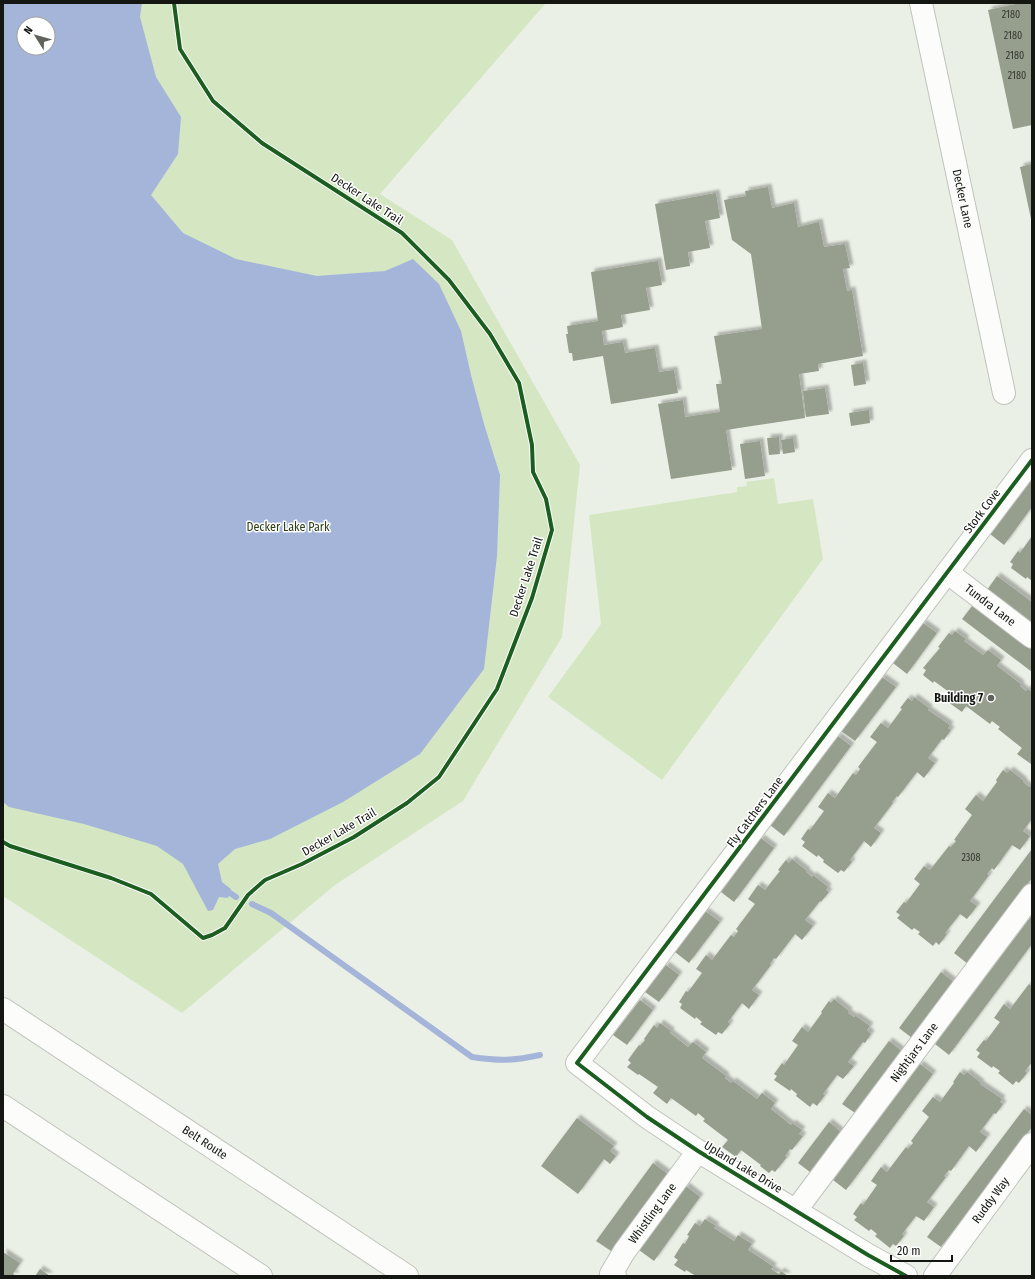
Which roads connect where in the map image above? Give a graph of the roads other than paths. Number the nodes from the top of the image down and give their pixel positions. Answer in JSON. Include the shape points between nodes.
{"nodes":[{"id":1,"x":921,"y":3,"type":"edge"},
{"id":2,"x":1004,"y":393,"type":"dead end"},
{"id":3,"x":1032,"y":460,"type":"edge"},
{"id":4,"x":948,"y":573,"type":"junction"},
{"id":5,"x":1032,"y":637,"type":"edge"},
{"id":6,"x":1032,"y":895,"type":"edge"},
{"id":7,"x":3,"y":1009,"type":"edge"},
{"id":8,"x":577,"y":1063,"type":"joint"},
{"id":9,"x":3,"y":1106,"type":"edge"},
{"id":10,"x":1032,"y":1144,"type":"edge"},
{"id":11,"x":698,"y":1151,"type":"junction"},
{"id":12,"x":796,"y":1210,"type":"junction"},
{"id":13,"x":261,"y":1276,"type":"edge"},
{"id":14,"x":407,"y":1276,"type":"edge"},
{"id":15,"x":615,"y":1276,"type":"edge"},
{"id":16,"x":906,"y":1276,"type":"edge"},
{"id":17,"x":935,"y":1276,"type":"edge"}],
"edges":[{"from":1,"to":2,"type":"main road","name":"Decker Lane"},
{"from":3,"to":4,"type":"main road","name":"Stork Cove"},
{"from":4,"to":5,"type":"main road","name":"Tundra Lane"},
{"from":4,"to":8,"type":"main road","name":"Fly Catchers Lane"},
{"from":6,"to":12,"type":"main road","name":"Nightjars Lane"},
{"from":7,"to":14,"type":"main road","name":"Belt Route"},
{"from":8,"to":11,"type":"main road","name":"Upland Lake Drive","via":[[653,1121]]},
{"from":9,"to":13,"type":"main road"},
{"from":10,"to":17,"type":"main road","name":"Ruddy Way"},
{"from":11,"to":12,"type":"main road","name":"Upland Lake Drive"},
{"from":11,"to":15,"type":"main road","name":"Whistling Lane","via":[[624,1252],[611,1274]]},
{"from":12,"to":16,"type":"main road","name":"Upland Lake Drive"}]}
